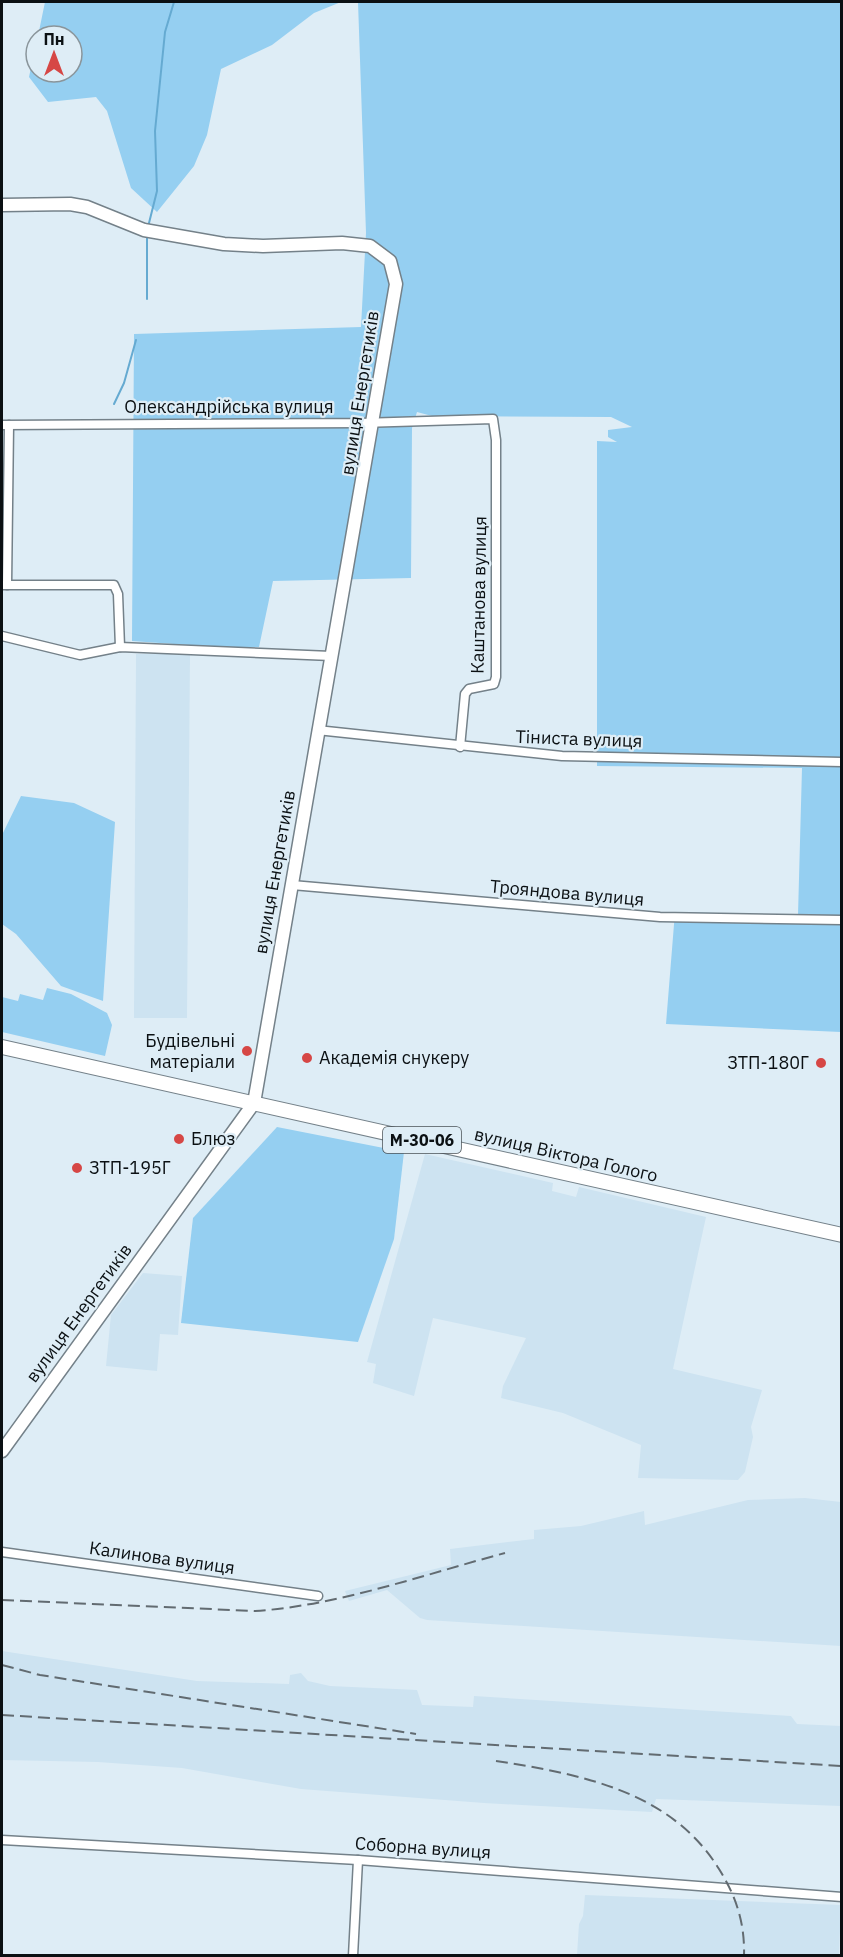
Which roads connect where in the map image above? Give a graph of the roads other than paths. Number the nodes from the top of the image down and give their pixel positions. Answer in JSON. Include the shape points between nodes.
{"nodes":[{"id":1,"x":2,"y":205,"type":"edge"},
{"id":2,"x":493,"y":419,"type":"joint"},
{"id":3,"x":374,"y":421,"type":"junction"},
{"id":4,"x":5,"y":425,"type":"edge"},
{"id":5,"x":4,"y":585,"type":"edge"},
{"id":6,"x":2,"y":636,"type":"edge"},
{"id":7,"x":120,"y":647,"type":"junction"},
{"id":8,"x":331,"y":656,"type":"junction"},
{"id":9,"x":317,"y":730,"type":"junction"},
{"id":10,"x":460,"y":747,"type":"junction"},
{"id":11,"x":842,"y":762,"type":"edge"},
{"id":12,"x":292,"y":885,"type":"junction"},
{"id":13,"x":842,"y":920,"type":"edge"},
{"id":14,"x":2,"y":1047,"type":"edge"},
{"id":15,"x":254,"y":1103,"type":"junction"},
{"id":16,"x":842,"y":1235,"type":"edge"},
{"id":17,"x":2,"y":1451,"type":"edge"},
{"id":18,"x":2,"y":1552,"type":"edge"},
{"id":19,"x":318,"y":1596,"type":"dead end"},
{"id":20,"x":2,"y":1840,"type":"edge"},
{"id":21,"x":358,"y":1860,"type":"junction"},
{"id":22,"x":842,"y":1897,"type":"edge"},
{"id":23,"x":353,"y":1956,"type":"edge"}],
"edges":[{"from":1,"to":3,"type":"street","name":"вулиця Енергетиків","via":[[70,204],[103,212],[144,230],[224,244],[358,244],[381,252],[395,272],[396,284]]},
{"from":2,"to":3,"type":"street","name":"Олександрійська вулиця"},
{"from":2,"to":10,"type":"street","name":"Каштанова вулиця","via":[[496,677],[494,684],[469,689],[465,694]]},
{"from":3,"to":4,"type":"street","name":"Олександрійська вулиця"},
{"from":3,"to":8,"type":"street","name":"вулиця Енергетиків"},
{"from":4,"to":5,"type":"street"},
{"from":5,"to":7,"type":"street","via":[[114,585],[118,594]]},
{"from":6,"to":7,"type":"street","via":[[72,654],[94,654]]},
{"from":7,"to":8,"type":"street"},
{"from":8,"to":9,"type":"street","name":"вулиця Енергетиків"},
{"from":9,"to":10,"type":"street","name":"Тіниста вулиця"},
{"from":9,"to":12,"type":"street","name":"вулиця Енергетиків"},
{"from":10,"to":11,"type":"street","name":"Тіниста вулиця","via":[[561,756]]},
{"from":12,"to":13,"type":"street","name":"Трояндова вулиця","via":[[660,917]]},
{"from":12,"to":15,"type":"street","name":"вулиця Енергетиків"},
{"from":14,"to":15,"type":"main road","name":"вулиця Віктора Голого","number":"М-30-06"},
{"from":15,"to":16,"type":"main road","name":"вулиця Віктора Голого","number":"М-30-06"},
{"from":15,"to":17,"type":"street","name":"вулиця Енергетиків"},
{"from":18,"to":19,"type":"street","name":"Калинова вулиця"},
{"from":20,"to":21,"type":"street","name":"Соборна вулиця"},
{"from":21,"to":22,"type":"street","name":"Соборна вулиця"},
{"from":21,"to":23,"type":"street"}]}
